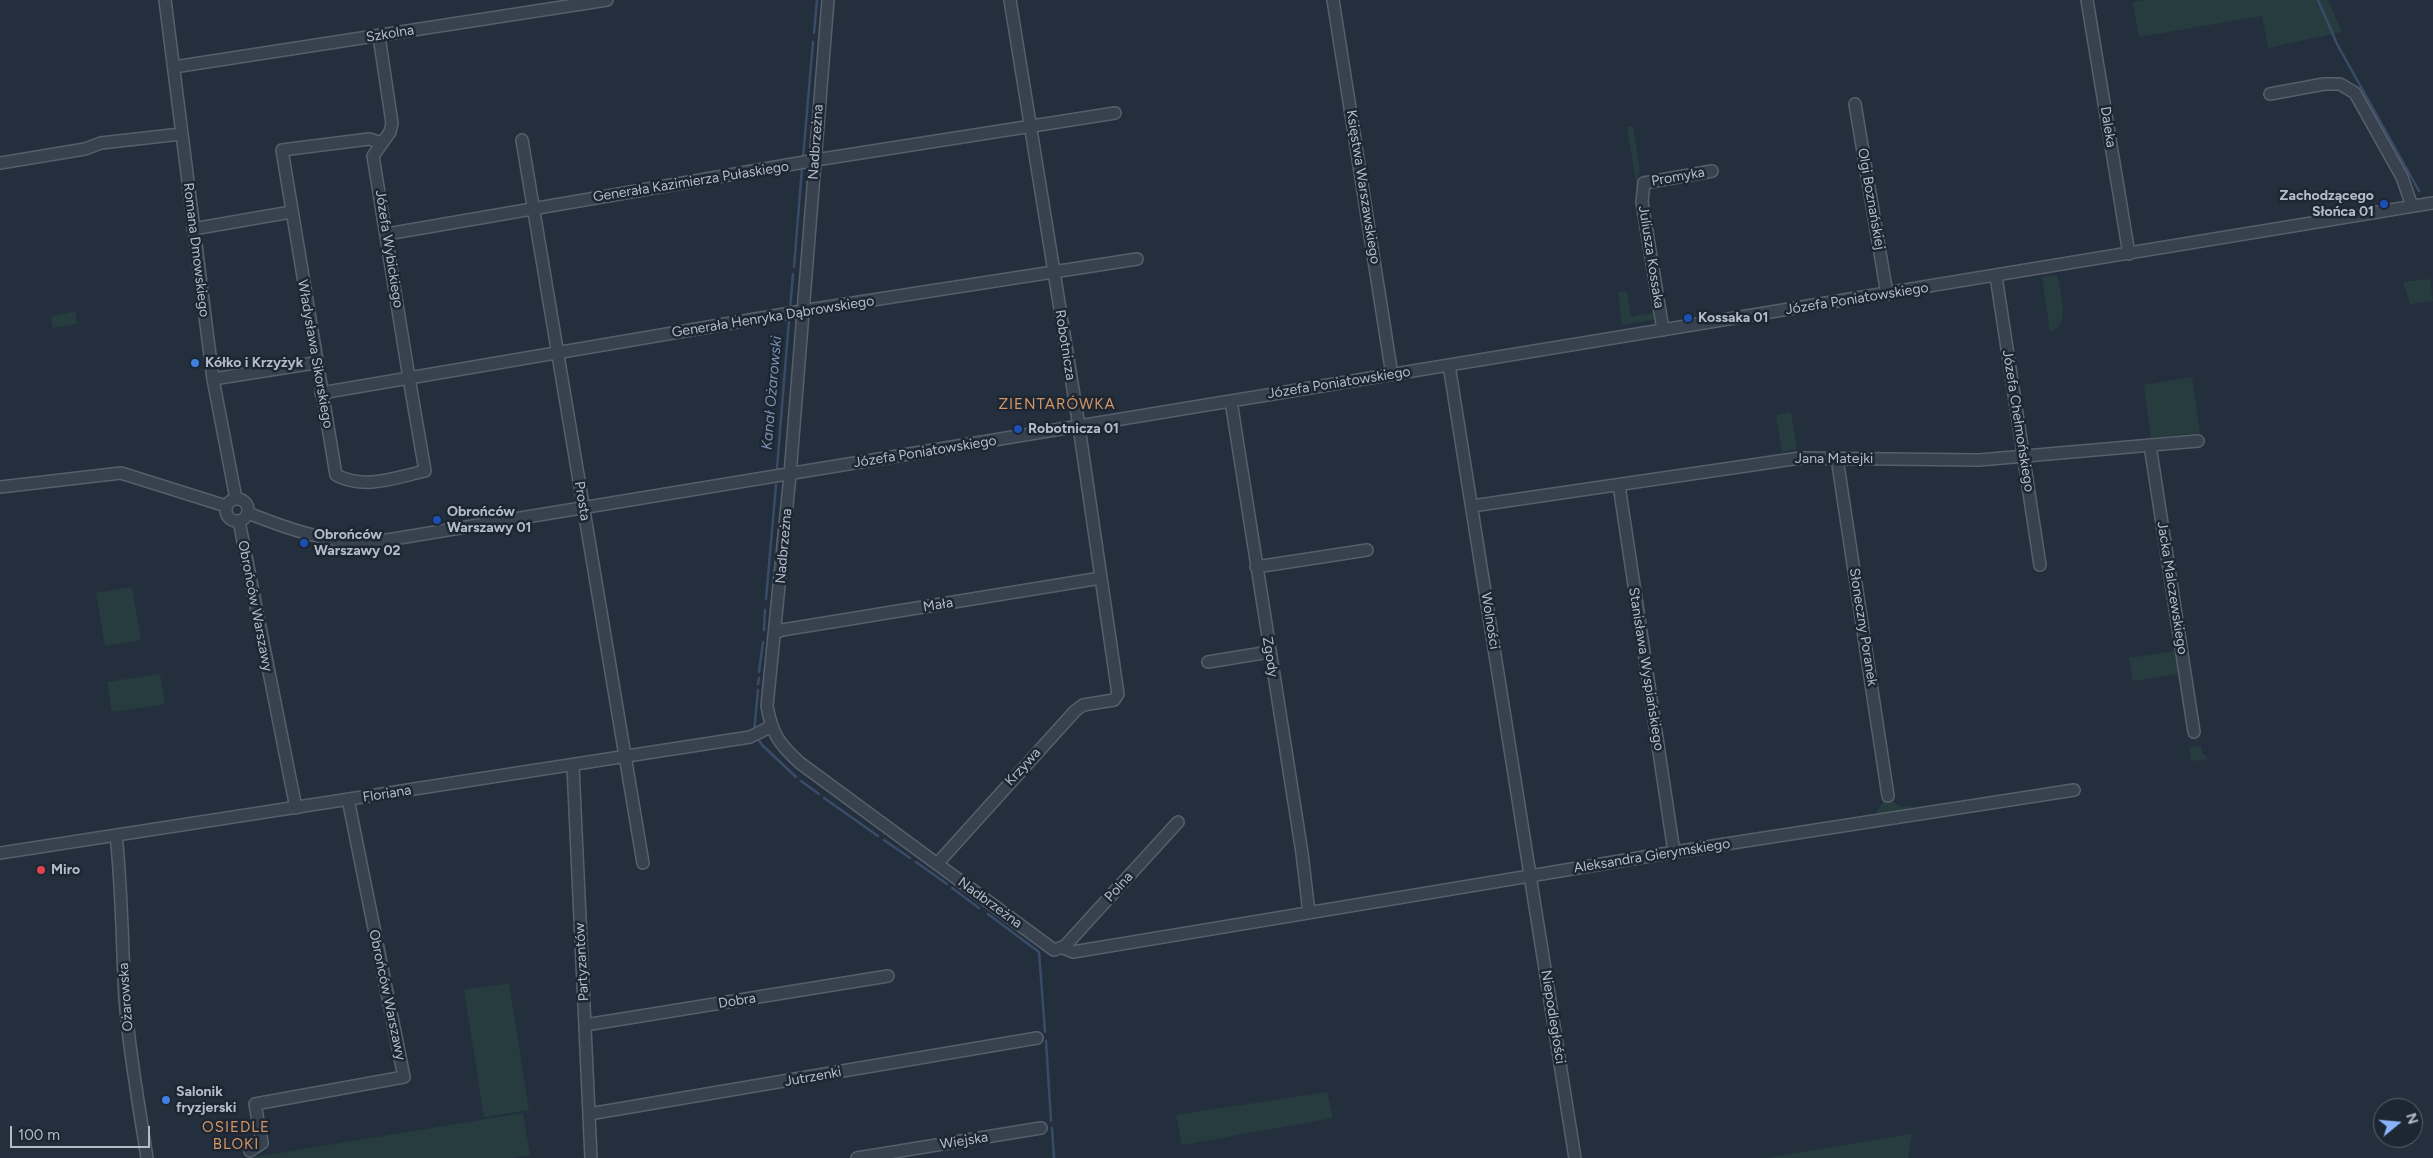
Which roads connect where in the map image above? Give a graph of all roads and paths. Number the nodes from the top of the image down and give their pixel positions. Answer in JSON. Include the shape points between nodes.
{"nodes":[{"id":1,"x":165,"y":0,"type":"edge"},
{"id":2,"x":526,"y":0,"type":"edge"},
{"id":3,"x":607,"y":0,"type":"edge"},
{"id":4,"x":828,"y":0,"type":"edge"},
{"id":5,"x":1010,"y":0,"type":"edge"},
{"id":6,"x":1333,"y":0,"type":"edge"},
{"id":7,"x":2087,"y":0,"type":"edge"},
{"id":8,"x":528,"y":12,"type":"junction"},
{"id":9,"x":379,"y":36,"type":"junction"},
{"id":10,"x":174,"y":67,"type":"junction"},
{"id":11,"x":2270,"y":94,"type":"dead end"},
{"id":12,"x":1855,"y":104,"type":"dead end"},
{"id":13,"x":1115,"y":113,"type":"dead end"},
{"id":14,"x":1030,"y":127,"type":"junction"},
{"id":15,"x":181,"y":134,"type":"junction"},
{"id":16,"x":522,"y":140,"type":"dead end"},
{"id":17,"x":382,"y":143,"type":"junction"},
{"id":18,"x":815,"y":160,"type":"junction"},
{"id":19,"x":0,"y":163,"type":"edge"},
{"id":20,"x":1712,"y":171,"type":"dead end"},
{"id":21,"x":1644,"y":183,"type":"joint"},
{"id":22,"x":2433,"y":203,"type":"edge"},
{"id":23,"x":2412,"y":206,"type":"junction"},
{"id":24,"x":533,"y":207,"type":"junction"},
{"id":25,"x":291,"y":212,"type":"junction"},
{"id":26,"x":193,"y":229,"type":"junction"},
{"id":27,"x":386,"y":234,"type":"junction"},
{"id":28,"x":2129,"y":254,"type":"junction"},
{"id":29,"x":1137,"y":259,"type":"dead end"},
{"id":30,"x":1054,"y":273,"type":"junction"},
{"id":31,"x":1996,"y":276,"type":"junction"},
{"id":32,"x":1887,"y":294,"type":"junction"},
{"id":33,"x":803,"y":311,"type":"junction"},
{"id":34,"x":1663,"y":330,"type":"junction"},
{"id":35,"x":558,"y":353,"type":"junction"},
{"id":36,"x":316,"y":363,"type":"junction"},
{"id":37,"x":1449,"y":365,"type":"junction"},
{"id":38,"x":1392,"y":375,"type":"junction"},
{"id":39,"x":410,"y":378,"type":"junction"},
{"id":40,"x":213,"y":379,"type":"junction"},
{"id":41,"x":321,"y":393,"type":"junction"},
{"id":42,"x":1231,"y":401,"type":"junction"},
{"id":43,"x":1079,"y":426,"type":"junction"},
{"id":44,"x":2198,"y":441,"type":"dead end"},
{"id":45,"x":2150,"y":445,"type":"junction"},
{"id":46,"x":2024,"y":456,"type":"junction"},
{"id":47,"x":1837,"y":458,"type":"junction"},
{"id":48,"x":790,"y":475,"type":"junction"},
{"id":49,"x":1619,"y":486,"type":"junction"},
{"id":50,"x":0,"y":487,"type":"edge"},
{"id":51,"x":231,"y":503,"type":"junction"},
{"id":52,"x":1472,"y":506,"type":"junction"},
{"id":53,"x":584,"y":508,"type":"junction"},
{"id":54,"x":248,"y":513,"type":"junction"},
{"id":55,"x":239,"y":521,"type":"junction"},
{"id":56,"x":1367,"y":550,"type":"dead end"},
{"id":57,"x":2040,"y":565,"type":"dead end"},
{"id":58,"x":1256,"y":567,"type":"junction"},
{"id":59,"x":1101,"y":578,"type":"junction"},
{"id":60,"x":775,"y":633,"type":"junction"},
{"id":61,"x":1269,"y":652,"type":"junction"},
{"id":62,"x":1208,"y":662,"type":"dead end"},
{"id":63,"x":1118,"y":690,"type":"joint"},
{"id":64,"x":760,"y":732,"type":"junction"},
{"id":65,"x":2194,"y":732,"type":"dead end"},
{"id":66,"x":625,"y":757,"type":"junction"},
{"id":67,"x":573,"y":766,"type":"junction"},
{"id":68,"x":2074,"y":790,"type":"dead end"},
{"id":69,"x":1888,"y":796,"type":"dead end"},
{"id":70,"x":348,"y":799,"type":"junction"},
{"id":71,"x":296,"y":808,"type":"junction"},
{"id":72,"x":1178,"y":822,"type":"dead end"},
{"id":73,"x":116,"y":835,"type":"junction"},
{"id":74,"x":1674,"y":852,"type":"junction"},
{"id":75,"x":0,"y":853,"type":"edge"},
{"id":76,"x":643,"y":863,"type":"dead end"},
{"id":77,"x":937,"y":864,"type":"junction"},
{"id":78,"x":1531,"y":876,"type":"junction"},
{"id":79,"x":1309,"y":913,"type":"junction"},
{"id":80,"x":1060,"y":949,"type":"junction"},
{"id":81,"x":888,"y":976,"type":"dead end"},
{"id":82,"x":585,"y":1026,"type":"junction"},
{"id":83,"x":1037,"y":1038,"type":"dead end"},
{"id":84,"x":589,"y":1114,"type":"junction"},
{"id":85,"x":1041,"y":1128,"type":"dead end"},
{"id":86,"x":250,"y":1151,"type":"dead end"},
{"id":87,"x":147,"y":1158,"type":"edge"},
{"id":88,"x":591,"y":1158,"type":"edge"},
{"id":89,"x":857,"y":1158,"type":"edge"},
{"id":90,"x":1575,"y":1158,"type":"edge"}],
"edges":[{"from":1,"to":10,"type":"street","name":"Romana Dmowskiego"},
{"from":2,"to":8,"type":"street"},
{"from":3,"to":8,"type":"street","name":"Szkolna"},
{"from":4,"to":18,"type":"street","name":"Nadbrzeżna"},
{"from":5,"to":14,"type":"street","name":"Robotnicza"},
{"from":6,"to":38,"type":"street","name":"Księstwa Warszawskiego"},
{"from":7,"to":28,"type":"street","name":"Daleka"},
{"from":8,"to":9,"type":"street","name":"Szkolna"},
{"from":9,"to":10,"type":"street","name":"Szkolna"},
{"from":9,"to":17,"type":"street","name":"Józefa Wybickiego","via":[[392,123]]},
{"from":10,"to":15,"type":"street","name":"Romana Dmowskiego"},
{"from":11,"to":23,"type":"street","via":[[2324,84],[2340,84],[2354,93],[2402,177]]},
{"from":12,"to":32,"type":"street","name":"Olgi Boznańskiej"},
{"from":13,"to":14,"type":"street","name":"Generała Kazimierza Pułaskiego"},
{"from":14,"to":18,"type":"street","name":"Generała Kazimierza Pułaskiego"},
{"from":14,"to":30,"type":"street","name":"Robotnicza"},
{"from":15,"to":19,"type":"street","via":[[101,143],[85,149]]},
{"from":15,"to":26,"type":"street","name":"Romana Dmowskiego"},
{"from":16,"to":24,"type":"street","name":"Prosta"},
{"from":17,"to":25,"type":"street","name":"Władysława Sikorskiego","via":[[369,139],[282,150]]},
{"from":17,"to":27,"type":"street","name":"Józefa Wybickiego","via":[[373,156]]},
{"from":18,"to":24,"type":"street","name":"Generała Kazimierza Pułaskiego"},
{"from":18,"to":33,"type":"street","name":"Nadbrzeżna"},
{"from":20,"to":21,"type":"street","name":"Promyka"},
{"from":21,"to":34,"type":"street","name":"Juliusza Kossaka","via":[[1642,202]]},
{"from":22,"to":23,"type":"street","name":"Józefa Poniatowskiego"},
{"from":23,"to":28,"type":"street","name":"Józefa Poniatowskiego"},
{"from":24,"to":27,"type":"street","name":"Generała Kazimierza Pułaskiego"},
{"from":24,"to":35,"type":"street","name":"Prosta"},
{"from":25,"to":26,"type":"street"},
{"from":25,"to":36,"type":"street","name":"Władysława Sikorskiego"},
{"from":26,"to":40,"type":"street","name":"Romana Dmowskiego"},
{"from":27,"to":39,"type":"street","name":"Józefa Wybickiego"},
{"from":28,"to":31,"type":"street","name":"Józefa Poniatowskiego"},
{"from":29,"to":30,"type":"street","name":"Generała Henryka Dąbrowskiego"},
{"from":30,"to":33,"type":"street","name":"Generała Henryka Dąbrowskiego"},
{"from":30,"to":43,"type":"street","name":"Robotnicza"},
{"from":31,"to":32,"type":"street","name":"Józefa Poniatowskiego"},
{"from":31,"to":46,"type":"street","name":"Józefa Chełmońskiego"},
{"from":32,"to":34,"type":"street","name":"Józefa Poniatowskiego"},
{"from":33,"to":35,"type":"street","name":"Generała Henryka Dąbrowskiego"},
{"from":33,"to":48,"type":"street","name":"Nadbrzeżna"},
{"from":34,"to":37,"type":"street","name":"Józefa Poniatowskiego"},
{"from":35,"to":39,"type":"street","name":"Generała Henryka Dąbrowskiego"},
{"from":35,"to":53,"type":"street","name":"Prosta"},
{"from":36,"to":40,"type":"street"},
{"from":36,"to":41,"type":"street","name":"Władysława Sikorskiego"},
{"from":37,"to":38,"type":"street","name":"Józefa Poniatowskiego"},
{"from":37,"to":52,"type":"street","name":"Wolności"},
{"from":38,"to":42,"type":"street","name":"Józefa Poniatowskiego"},
{"from":39,"to":41,"type":"street"},
{"from":39,"to":41,"type":"street","name":"Władysława Sikorskiego","via":[[425,471],[365,484],[349,482],[336,475]]},
{"from":40,"to":51,"type":"street","name":"Romana Dmowskiego"},
{"from":42,"to":43,"type":"street","name":"Józefa Poniatowskiego"},
{"from":42,"to":58,"type":"street","name":"Zgody"},
{"from":43,"to":48,"type":"street","name":"Józefa Poniatowskiego"},
{"from":43,"to":59,"type":"street","name":"Robotnicza"},
{"from":44,"to":45,"type":"street","name":"Jana Matejki"},
{"from":45,"to":46,"type":"street","name":"Jana Matejki"},
{"from":45,"to":65,"type":"street","name":"Jacka Malczewskiego"},
{"from":46,"to":47,"type":"street","name":"Jana Matejki","via":[[1979,460]]},
{"from":46,"to":57,"type":"street","name":"Józefa Chełmońskiego"},
{"from":47,"to":49,"type":"street","name":"Jana Matejki","via":[[1811,457]]},
{"from":47,"to":69,"type":"street","name":"Słoneczny Poranek"},
{"from":48,"to":53,"type":"street","name":"Józefa Poniatowskiego"},
{"from":48,"to":60,"type":"street","name":"Nadbrzeżna"},
{"from":49,"to":52,"type":"street","name":"Jana Matejki"},
{"from":49,"to":74,"type":"street","name":"Stanisława Wyspiańskiego"},
{"from":50,"to":51,"type":"street","via":[[121,473]]},
{"from":51,"to":54,"type":"street","via":[[246,502]]},
{"from":51,"to":55,"type":"street","via":[[228,517]]},
{"from":52,"to":78,"type":"street","name":"Wolności"},
{"from":53,"to":54,"type":"street","name":"Józefa Poniatowskiego","via":[[387,540],[356,542],[321,537]]},
{"from":53,"to":66,"type":"street","name":"Prosta"},
{"from":54,"to":55,"type":"street"},
{"from":55,"to":71,"type":"street","name":"Obrońców Warszawy"},
{"from":56,"to":58,"type":"street"},
{"from":58,"to":61,"type":"street","name":"Zgody"},
{"from":59,"to":60,"type":"street","name":"Mała"},
{"from":59,"to":63,"type":"street","name":"Robotnicza"},
{"from":60,"to":64,"type":"street","name":"Nadbrzeżna","via":[[767,706]]},
{"from":61,"to":62,"type":"street"},
{"from":61,"to":79,"type":"street","name":"Zgody"},
{"from":63,"to":77,"type":"street","name":"Krzywa","via":[[1114,700],[1075,710]]},
{"from":64,"to":66,"type":"street","name":"Floriana"},
{"from":64,"to":77,"type":"street","name":"Nadbrzeżna"},
{"from":66,"to":67,"type":"street","name":"Floriana"},
{"from":66,"to":76,"type":"street","name":"Prosta"},
{"from":67,"to":70,"type":"street","name":"Floriana"},
{"from":67,"to":82,"type":"street","name":"Partyzantów"},
{"from":68,"to":74,"type":"street","name":"Aleksandra Gierymskiego"},
{"from":70,"to":71,"type":"street","name":"Floriana"},
{"from":70,"to":86,"type":"street","name":"Obrońców Warszawy","via":[[404,1077],[255,1104],[262,1143]]},
{"from":71,"to":73,"type":"street","name":"Floriana"},
{"from":72,"to":80,"type":"street","name":"Polna"},
{"from":73,"to":75,"type":"street","name":"Floriana"},
{"from":73,"to":87,"type":"street","name":"Ożarowska","via":[[127,1020]]},
{"from":74,"to":78,"type":"street","name":"Aleksandra Gierymskiego"},
{"from":77,"to":80,"type":"street","name":"Nadbrzeżna"},
{"from":78,"to":79,"type":"street","name":"Aleksandra Gierymskiego"},
{"from":78,"to":90,"type":"street","name":"Niepodległości"},
{"from":79,"to":80,"type":"street","name":"Aleksandra Gierymskiego","via":[[1073,952]]},
{"from":81,"to":82,"type":"street","name":"Dobra"},
{"from":82,"to":84,"type":"street","name":"Partyzantów"},
{"from":83,"to":84,"type":"street","name":"Jutrzenki"},
{"from":84,"to":88,"type":"street","name":"Partyzantów"},
{"from":85,"to":89,"type":"street","name":"Wiejska"}]}
